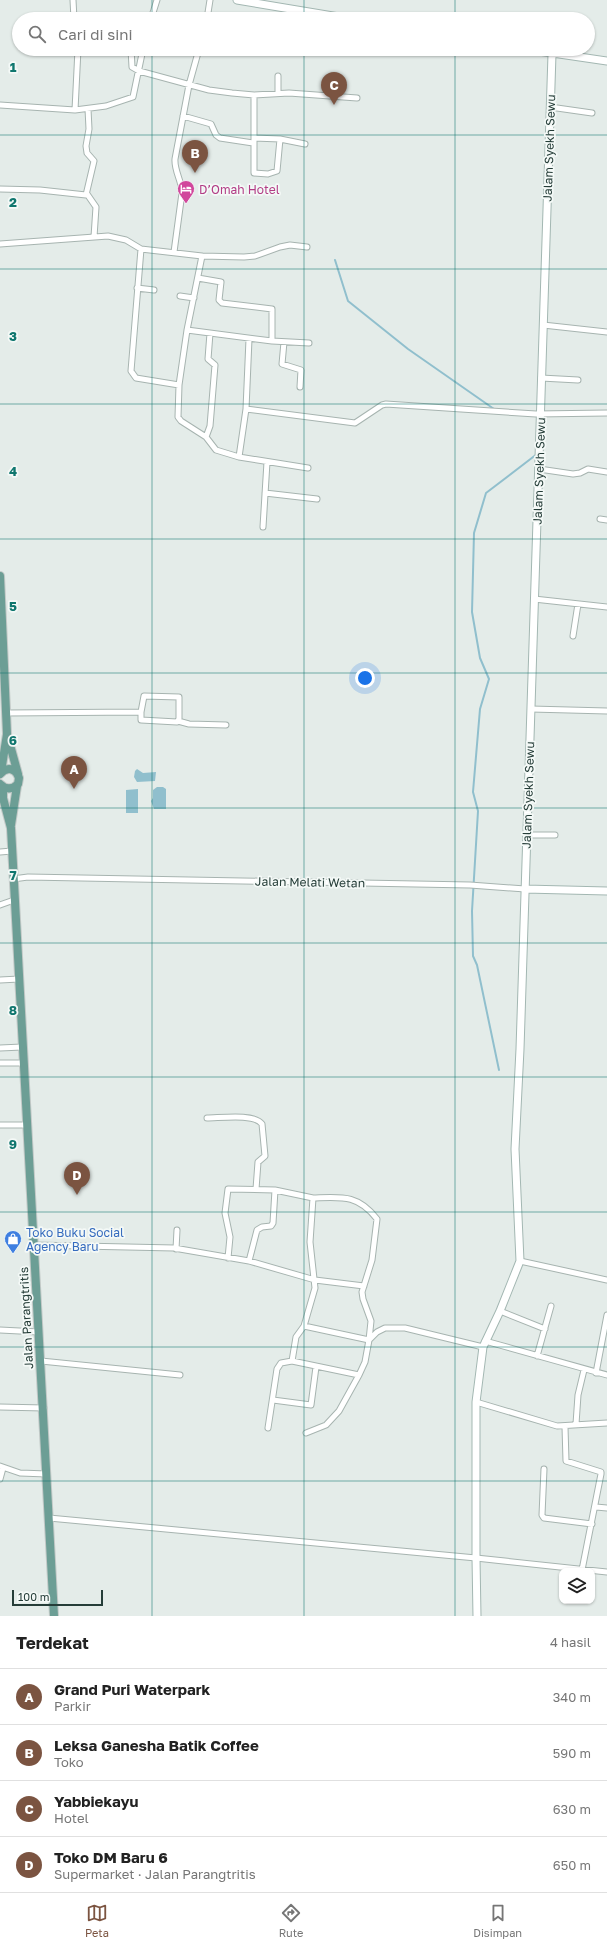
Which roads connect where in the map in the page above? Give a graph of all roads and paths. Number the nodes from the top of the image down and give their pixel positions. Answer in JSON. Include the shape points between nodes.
{"nodes":[{"id":1,"x":73,"y":0,"type":"edge"},
{"id":2,"x":157,"y":0,"type":"edge"},
{"id":3,"x":210,"y":0,"type":"edge"},
{"id":4,"x":237,"y":0,"type":"edge"},
{"id":5,"x":74,"y":12,"type":"edge"},
{"id":6,"x":153,"y":12,"type":"edge"},
{"id":7,"x":208,"y":12,"type":"edge"},
{"id":8,"x":309,"y":12,"type":"edge"},
{"id":9,"x":78,"y":56,"type":"edge"},
{"id":10,"x":131,"y":56,"type":"edge"},
{"id":11,"x":142,"y":56,"type":"edge"},
{"id":12,"x":197,"y":56,"type":"edge"},
{"id":13,"x":552,"y":56,"type":"edge"},
{"id":14,"x":568,"y":56,"type":"edge"},
{"id":15,"x":607,"y":61,"type":"edge"},
{"id":16,"x":139,"y":71,"type":"junction"},
{"id":17,"x":278,"y":76,"type":"dead end"},
{"id":18,"x":189,"y":85,"type":"junction"},
{"id":19,"x":278,"y":93,"type":"junction"},
{"id":20,"x":254,"y":95,"type":"junction"},
{"id":21,"x":357,"y":98,"type":"dead end"},
{"id":22,"x":0,"y":105,"type":"edge"},
{"id":23,"x":550,"y":107,"type":"junction"},
{"id":24,"x":88,"y":109,"type":"junction"},
{"id":25,"x":75,"y":110,"type":"junction"},
{"id":26,"x":592,"y":113,"type":"dead end"},
{"id":27,"x":183,"y":116,"type":"junction"},
{"id":28,"x":280,"y":139,"type":"junction"},
{"id":29,"x":253,"y":140,"type":"junction"},
{"id":30,"x":305,"y":144,"type":"dead end"},
{"id":31,"x":0,"y":189,"type":"edge"},
{"id":32,"x":87,"y":194,"type":"junction"},
{"id":33,"x":94,"y":237,"type":"junction"},
{"id":34,"x":0,"y":244,"type":"edge"},
{"id":35,"x":307,"y":247,"type":"dead end"},
{"id":36,"x":140,"y":249,"type":"junction"},
{"id":37,"x":174,"y":252,"type":"junction"},
{"id":38,"x":202,"y":256,"type":"junction"},
{"id":39,"x":198,"y":278,"type":"junction"},
{"id":40,"x":137,"y":288,"type":"junction"},
{"id":41,"x":154,"y":290,"type":"dead end"},
{"id":42,"x":180,"y":296,"type":"dead end"},
{"id":43,"x":194,"y":298,"type":"junction"},
{"id":44,"x":543,"y":325,"type":"junction"},
{"id":45,"x":187,"y":330,"type":"junction"},
{"id":46,"x":607,"y":332,"type":"edge"},
{"id":47,"x":210,"y":333,"type":"junction"},
{"id":48,"x":249,"y":339,"type":"junction"},
{"id":49,"x":272,"y":342,"type":"junction"},
{"id":50,"x":284,"y":342,"type":"junction"},
{"id":51,"x":309,"y":342,"type":"dead end"},
{"id":52,"x":542,"y":378,"type":"junction"},
{"id":53,"x":578,"y":380,"type":"dead end"},
{"id":54,"x":179,"y":385,"type":"junction"},
{"id":55,"x":300,"y":387,"type":"dead end"},
{"id":56,"x":246,"y":409,"type":"junction"},
{"id":57,"x":607,"y":413,"type":"edge"},
{"id":58,"x":538,"y":414,"type":"junction"},
{"id":59,"x":206,"y":437,"type":"junction"},
{"id":60,"x":239,"y":457,"type":"junction"},
{"id":61,"x":268,"y":462,"type":"junction"},
{"id":62,"x":308,"y":468,"type":"dead end"},
{"id":63,"x":539,"y":469,"type":"junction"},
{"id":64,"x":607,"y":472,"type":"edge"},
{"id":65,"x":266,"y":493,"type":"junction"},
{"id":66,"x":317,"y":498,"type":"dead end"},
{"id":67,"x":600,"y":519,"type":"dead end"},
{"id":68,"x":607,"y":520,"type":"edge"},
{"id":69,"x":263,"y":526,"type":"dead end"},
{"id":70,"x":0,"y":576,"type":"edge"},
{"id":71,"x":534,"y":599,"type":"junction"},
{"id":72,"x":578,"y":604,"type":"junction"},
{"id":73,"x":607,"y":607,"type":"edge"},
{"id":74,"x":1,"y":625,"type":"edge"},
{"id":75,"x":573,"y":636,"type":"dead end"},
{"id":76,"x":1,"y":663,"type":"edge"},
{"id":77,"x":4,"y":708,"type":"edge"},
{"id":78,"x":531,"y":709,"type":"junction"},
{"id":79,"x":607,"y":711,"type":"edge"},
{"id":80,"x":141,"y":712,"type":"junction"},
{"id":81,"x":178,"y":721,"type":"junction"},
{"id":82,"x":226,"y":725,"type":"dead end"},
{"id":83,"x":7,"y":734,"type":"junction"},
{"id":84,"x":0,"y":773,"type":"edge"},
{"id":85,"x":18,"y":774,"type":"junction"},
{"id":86,"x":2,"y":786,"type":"edge"},
{"id":87,"x":17,"y":786,"type":"junction"},
{"id":88,"x":10,"y":828,"type":"junction"},
{"id":89,"x":527,"y":835,"type":"junction"},
{"id":90,"x":555,"y":835,"type":"dead end"},
{"id":91,"x":12,"y":851,"type":"junction"},
{"id":92,"x":0,"y":852,"type":"edge"},
{"id":93,"x":13,"y":879,"type":"junction"},
{"id":94,"x":525,"y":889,"type":"junction"},
{"id":95,"x":607,"y":891,"type":"edge"},
{"id":96,"x":14,"y":900,"type":"junction"},
{"id":97,"x":0,"y":905,"type":"edge"},
{"id":98,"x":19,"y":979,"type":"junction"},
{"id":99,"x":0,"y":980,"type":"edge"},
{"id":100,"x":22,"y":1047,"type":"junction"},
{"id":101,"x":0,"y":1048,"type":"edge"},
{"id":102,"x":0,"y":1063,"type":"edge"},
{"id":103,"x":23,"y":1063,"type":"junction"},
{"id":104,"x":207,"y":1118,"type":"dead end"},
{"id":105,"x":0,"y":1125,"type":"edge"},
{"id":106,"x":26,"y":1125,"type":"junction"},
{"id":107,"x":256,"y":1189,"type":"junction"},
{"id":108,"x":275,"y":1190,"type":"junction"},
{"id":109,"x":313,"y":1198,"type":"junction"},
{"id":110,"x":177,"y":1230,"type":"dead end"},
{"id":111,"x":34,"y":1245,"type":"junction"},
{"id":112,"x":176,"y":1248,"type":"junction"},
{"id":113,"x":228,"y":1258,"type":"junction"},
{"id":114,"x":249,"y":1261,"type":"junction"},
{"id":115,"x":520,"y":1261,"type":"junction"},
{"id":116,"x":315,"y":1280,"type":"junction"},
{"id":117,"x":607,"y":1280,"type":"edge"},
{"id":118,"x":364,"y":1286,"type":"junction"},
{"id":119,"x":551,"y":1306,"type":"dead end"},
{"id":120,"x":500,"y":1311,"type":"junction"},
{"id":121,"x":607,"y":1315,"type":"edge"},
{"id":122,"x":304,"y":1326,"type":"junction"},
{"id":123,"x":545,"y":1329,"type":"junction"},
{"id":124,"x":0,"y":1330,"type":"edge"},
{"id":125,"x":40,"y":1332,"type":"junction"},
{"id":126,"x":369,"y":1340,"type":"junction"},
{"id":127,"x":484,"y":1344,"type":"junction"},
{"id":128,"x":537,"y":1356,"type":"junction"},
{"id":129,"x":41,"y":1361,"type":"junction"},
{"id":130,"x":292,"y":1361,"type":"junction"},
{"id":131,"x":316,"y":1367,"type":"junction"},
{"id":132,"x":584,"y":1370,"type":"junction"},
{"id":133,"x":596,"y":1373,"type":"junction"},
{"id":134,"x":180,"y":1375,"type":"dead end"},
{"id":135,"x":360,"y":1375,"type":"junction"},
{"id":136,"x":607,"y":1375,"type":"edge"},
{"id":137,"x":273,"y":1400,"type":"junction"},
{"id":138,"x":476,"y":1402,"type":"junction"},
{"id":139,"x":0,"y":1407,"type":"edge"},
{"id":140,"x":44,"y":1408,"type":"junction"},
{"id":141,"x":607,"y":1423,"type":"edge"},
{"id":142,"x":576,"y":1424,"type":"junction"},
{"id":143,"x":565,"y":1427,"type":"junction"},
{"id":144,"x":268,"y":1428,"type":"dead end"},
{"id":145,"x":306,"y":1432,"type":"dead end"},
{"id":146,"x":1,"y":1467,"type":"edge"},
{"id":147,"x":544,"y":1469,"type":"dead end"},
{"id":148,"x":47,"y":1474,"type":"junction"},
{"id":149,"x":0,"y":1479,"type":"edge"},
{"id":150,"x":596,"y":1507,"type":"junction"},
{"id":151,"x":607,"y":1508,"type":"edge"},
{"id":152,"x":49,"y":1518,"type":"junction"},
{"id":153,"x":592,"y":1524,"type":"junction"},
{"id":154,"x":476,"y":1558,"type":"junction"},
{"id":155,"x":564,"y":1568,"type":"edge"},
{"id":156,"x":582,"y":1568,"type":"edge"},
{"id":157,"x":595,"y":1571,"type":"edge"},
{"id":158,"x":607,"y":1572,"type":"edge"},
{"id":159,"x":54,"y":1616,"type":"edge"},
{"id":160,"x":478,"y":1616,"type":"edge"}],
"edges":[{"from":1,"to":5,"type":"street"},
{"from":2,"to":6,"type":"street"},
{"from":3,"to":7,"type":"street"},
{"from":4,"to":8,"type":"street"},
{"from":9,"to":25,"type":"street"},
{"from":10,"to":16,"type":"street","via":[[132,67]]},
{"from":11,"to":16,"type":"street"},
{"from":12,"to":18,"type":"street"},
{"from":13,"to":23,"type":"street","name":"Jalam Syekh Sewu"},
{"from":14,"to":15,"type":"street"},
{"from":16,"to":18,"type":"street"},
{"from":16,"to":24,"type":"street","via":[[133,97]]},
{"from":17,"to":19,"type":"street"},
{"from":18,"to":20,"type":"street"},
{"from":18,"to":27,"type":"street"},
{"from":19,"to":20,"type":"street"},
{"from":19,"to":21,"type":"street"},
{"from":20,"to":29,"type":"street"},
{"from":22,"to":25,"type":"street"},
{"from":23,"to":26,"type":"street"},
{"from":23,"to":44,"type":"street","name":"Jalam Syekh Sewu"},
{"from":24,"to":25,"type":"street"},
{"from":24,"to":32,"type":"street","via":[[89,129],[86,146],[87,153],[94,161]]},
{"from":27,"to":29,"type":"street","via":[[211,124],[220,138]]},
{"from":27,"to":37,"type":"street","via":[[175,159],[175,169],[182,193]]},
{"from":28,"to":29,"type":"street"},
{"from":28,"to":29,"type":"street","via":[[279,166],[273,174],[254,173]]},
{"from":28,"to":30,"type":"street"},
{"from":31,"to":32,"type":"street"},
{"from":32,"to":33,"type":"street","via":[[96,207]]},
{"from":33,"to":34,"type":"street"},
{"from":33,"to":36,"type":"street","via":[[117,237]]},
{"from":35,"to":38,"type":"street","via":[[290,245],[244,257]]},
{"from":36,"to":37,"type":"street"},
{"from":36,"to":40,"type":"street"},
{"from":37,"to":38,"type":"street"},
{"from":38,"to":39,"type":"street"},
{"from":39,"to":43,"type":"street"},
{"from":39,"to":49,"type":"street","via":[[221,282],[219,300],[222,303],[272,309]]},
{"from":40,"to":41,"type":"street"},
{"from":40,"to":54,"type":"street","via":[[131,371],[133,376]]},
{"from":42,"to":43,"type":"street"},
{"from":43,"to":45,"type":"street"},
{"from":44,"to":46,"type":"street"},
{"from":44,"to":52,"type":"street","name":"Jalam Syekh Sewu"},
{"from":45,"to":47,"type":"street"},
{"from":45,"to":54,"type":"street"},
{"from":47,"to":48,"type":"street"},
{"from":47,"to":59,"type":"street","via":[[208,359],[214,365],[210,426]]},
{"from":48,"to":49,"type":"street"},
{"from":48,"to":56,"type":"street"},
{"from":49,"to":50,"type":"street"},
{"from":50,"to":51,"type":"street"},
{"from":50,"to":55,"type":"street","via":[[282,364],[300,370]]},
{"from":52,"to":53,"type":"street"},
{"from":52,"to":58,"type":"street","name":"Jalam Syekh Sewu"},
{"from":54,"to":59,"type":"street","via":[[178,416],[181,421]]},
{"from":56,"to":58,"type":"street","via":[[355,423],[386,404]]},
{"from":56,"to":60,"type":"street"},
{"from":57,"to":58,"type":"street"},
{"from":58,"to":63,"type":"street","name":"Jalam Syekh Sewu"},
{"from":59,"to":60,"type":"street","via":[[216,450]]},
{"from":60,"to":61,"type":"street"},
{"from":61,"to":62,"type":"street"},
{"from":61,"to":65,"type":"street"},
{"from":63,"to":64,"type":"street","via":[[573,474],[588,468]]},
{"from":63,"to":71,"type":"street","name":"Jalam Syekh Sewu"},
{"from":65,"to":66,"type":"street"},
{"from":65,"to":69,"type":"street"},
{"from":67,"to":68,"type":"street"},
{"from":70,"to":74,"type":"main road"},
{"from":71,"to":72,"type":"street"},
{"from":71,"to":78,"type":"street","name":"Jalam Syekh Sewu"},
{"from":72,"to":73,"type":"street"},
{"from":72,"to":75,"type":"street"},
{"from":74,"to":76,"type":"main road"},
{"from":76,"to":77,"type":"main road"},
{"from":77,"to":80,"type":"street"},
{"from":77,"to":83,"type":"main road"},
{"from":78,"to":79,"type":"street"},
{"from":78,"to":89,"type":"street","name":"Jalam Syekh Sewu"},
{"from":80,"to":81,"type":"street","via":[[141,720]]},
{"from":80,"to":81,"type":"street","via":[[144,696],[178,696]]},
{"from":81,"to":82,"type":"street","via":[[189,724]]},
{"from":83,"to":84,"type":"main road"},
{"from":83,"to":85,"type":"main road"},
{"from":84,"to":85,"type":"main road","via":[[10,769]]},
{"from":85,"to":87,"type":"main road","name":"Jalan Parangtritis"},
{"from":86,"to":87,"type":"main road","via":[[12,789]]},
{"from":86,"to":88,"type":"main road","name":"Jalan Parangtritis"},
{"from":87,"to":88,"type":"main road","name":"Jalan Parangtritis"},
{"from":88,"to":91,"type":"main road","name":"Jalan Parangtritis"},
{"from":89,"to":90,"type":"street"},
{"from":89,"to":94,"type":"street","name":"Jalam Syekh Sewu"},
{"from":91,"to":92,"type":"street"},
{"from":91,"to":93,"type":"main road","name":"Jalan Parangtritis"},
{"from":93,"to":94,"type":"street","name":"Jalan Melati Wetan","via":[[28,877],[470,885]]},
{"from":93,"to":96,"type":"main road","name":"Jalan Parangtritis"},
{"from":94,"to":95,"type":"street","name":"Jalan Melati Wetan"},
{"from":94,"to":115,"type":"street","name":"Jalam Syekh Sewu","via":[[515,1149]]},
{"from":96,"to":97,"type":"street"},
{"from":96,"to":98,"type":"main road","name":"Jalan Parangtritis"},
{"from":98,"to":99,"type":"street"},
{"from":98,"to":100,"type":"main road","name":"Jalan Parangtritis"},
{"from":100,"to":101,"type":"street"},
{"from":100,"to":103,"type":"main road","name":"Jalan Parangtritis"},
{"from":102,"to":103,"type":"street"},
{"from":103,"to":106,"type":"main road","name":"Jalan Parangtritis"},
{"from":104,"to":107,"type":"street","via":[[247,1118],[262,1124],[265,1156],[258,1162]]},
{"from":105,"to":106,"type":"street"},
{"from":106,"to":111,"type":"main road","name":"Jalan Parangtritis"},
{"from":107,"to":108,"type":"street"},
{"from":107,"to":113,"type":"street","via":[[228,1189],[225,1212],[230,1237]]},
{"from":108,"to":109,"type":"street"},
{"from":108,"to":114,"type":"street","via":[[273,1223],[257,1230]]},
{"from":109,"to":116,"type":"street","via":[[310,1242]]},
{"from":109,"to":118,"type":"street","via":[[350,1199],[365,1206],[376,1219],[372,1260]]},
{"from":110,"to":112,"type":"street"},
{"from":111,"to":112,"type":"street"},
{"from":111,"to":125,"type":"main road","name":"Jalan Parangtritis"},
{"from":112,"to":113,"type":"street"},
{"from":113,"to":114,"type":"street"},
{"from":114,"to":116,"type":"street"},
{"from":115,"to":117,"type":"street"},
{"from":115,"to":120,"type":"street"},
{"from":116,"to":118,"type":"street"},
{"from":116,"to":122,"type":"street","via":[[314,1294]]},
{"from":118,"to":126,"type":"street","via":[[363,1299],[371,1324]]},
{"from":119,"to":123,"type":"street"},
{"from":120,"to":123,"type":"street"},
{"from":120,"to":127,"type":"street"},
{"from":121,"to":133,"type":"street"},
{"from":122,"to":126,"type":"street"},
{"from":122,"to":130,"type":"street","via":[[296,1336]]},
{"from":123,"to":128,"type":"street"},
{"from":124,"to":125,"type":"street"},
{"from":125,"to":129,"type":"main road","name":"Jalan Parangtritis"},
{"from":126,"to":127,"type":"street","via":[[376,1332],[396,1327]]},
{"from":126,"to":135,"type":"street"},
{"from":127,"to":128,"type":"street"},
{"from":127,"to":138,"type":"street"},
{"from":128,"to":132,"type":"street"},
{"from":129,"to":134,"type":"street"},
{"from":129,"to":140,"type":"main road","name":"Jalan Parangtritis"},
{"from":130,"to":131,"type":"street"},
{"from":130,"to":137,"type":"street","via":[[280,1363],[277,1367]]},
{"from":131,"to":135,"type":"street"},
{"from":131,"to":137,"type":"street","via":[[311,1405]]},
{"from":132,"to":133,"type":"street"},
{"from":132,"to":142,"type":"street","via":[[578,1395]]},
{"from":133,"to":136,"type":"street"},
{"from":135,"to":145,"type":"street","via":[[331,1421]]},
{"from":137,"to":144,"type":"street"},
{"from":138,"to":143,"type":"street"},
{"from":138,"to":154,"type":"street"},
{"from":139,"to":140,"type":"street"},
{"from":140,"to":148,"type":"main road","name":"Jalan Parangtritis"},
{"from":141,"to":142,"type":"street"},
{"from":142,"to":143,"type":"street"},
{"from":143,"to":150,"type":"street","via":[[566,1461],[601,1472]]},
{"from":146,"to":148,"type":"street","via":[[20,1473]]},
{"from":146,"to":149,"type":"street"},
{"from":147,"to":153,"type":"street","via":[[544,1518]]},
{"from":148,"to":152,"type":"main road","name":"Jalan Parangtritis"},
{"from":150,"to":151,"type":"street"},
{"from":150,"to":153,"type":"street"},
{"from":152,"to":154,"type":"street"},
{"from":152,"to":159,"type":"main road","name":"Jalan Parangtritis"},
{"from":153,"to":156,"type":"street"},
{"from":154,"to":155,"type":"street"},
{"from":154,"to":160,"type":"street"},
{"from":157,"to":158,"type":"street"}]}
